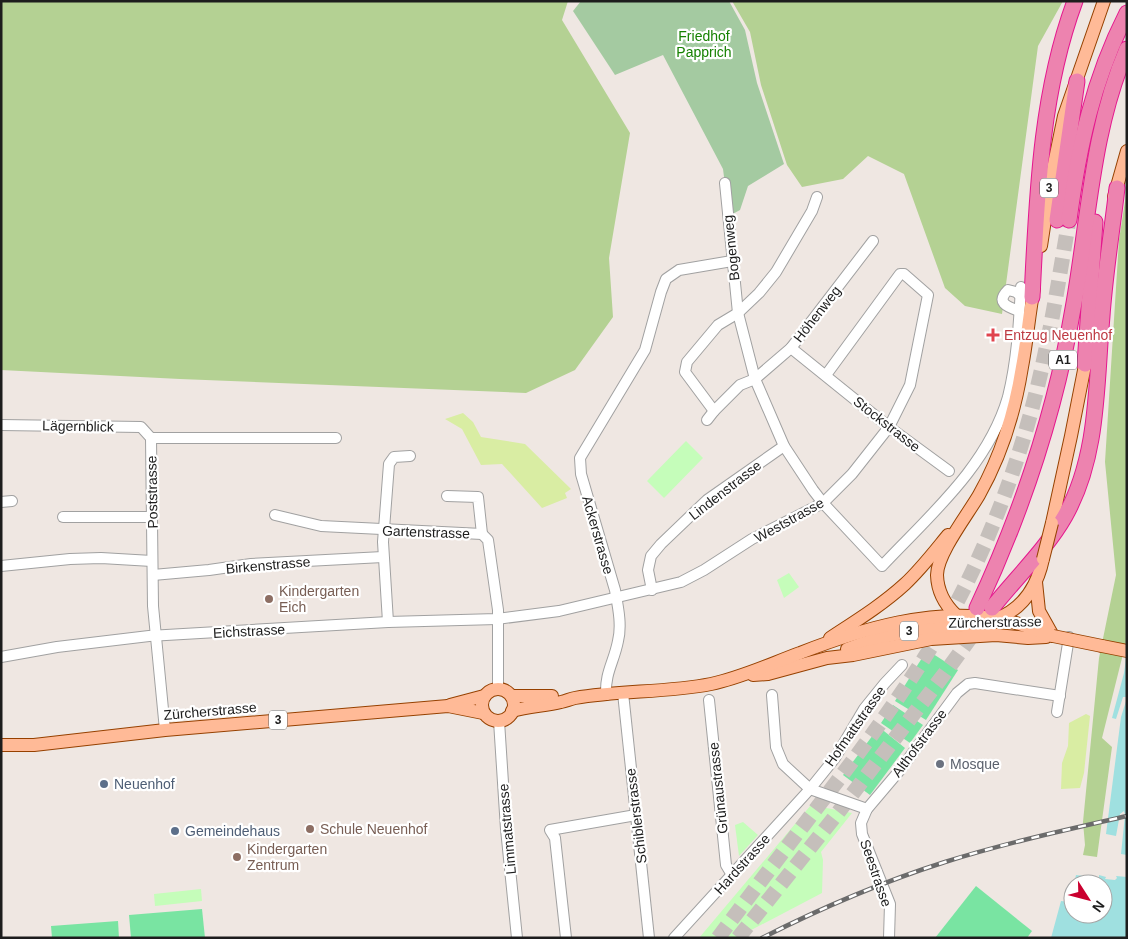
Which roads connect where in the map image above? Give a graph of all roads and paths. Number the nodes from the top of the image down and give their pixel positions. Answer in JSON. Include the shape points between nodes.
{"nodes":[{"id":1,"x":1075,"y":1,"type":"edge"},
{"id":2,"x":1104,"y":1,"type":"edge"},
{"id":3,"x":1127,"y":13,"type":"edge"},
{"id":4,"x":1127,"y":49,"type":"edge"},
{"id":5,"x":1077,"y":80,"type":"junction"},
{"id":6,"x":1108,"y":102,"type":"junction"},
{"id":7,"x":1127,"y":151,"type":"edge"},
{"id":8,"x":725,"y":183,"type":"dead end"},
{"id":9,"x":1117,"y":188,"type":"junction"},
{"id":10,"x":817,"y":197,"type":"dead end"},
{"id":11,"x":873,"y":242,"type":"dead end"},
{"id":12,"x":732,"y":261,"type":"junction"},
{"id":13,"x":1025,"y":293,"type":"junction"},
{"id":14,"x":1020,"y":311,"type":"junction"},
{"id":15,"x":738,"y":313,"type":"junction"},
{"id":16,"x":791,"y":348,"type":"junction"},
{"id":17,"x":1085,"y":364,"type":"junction"},
{"id":18,"x":826,"y":376,"type":"junction"},
{"id":19,"x":755,"y":379,"type":"junction"},
{"id":20,"x":714,"y":411,"type":"junction"},
{"id":21,"x":707,"y":420,"type":"dead end"},
{"id":22,"x":1,"y":425,"type":"edge"},
{"id":23,"x":890,"y":427,"type":"junction"},
{"id":24,"x":151,"y":438,"type":"junction"},
{"id":25,"x":336,"y":438,"type":"dead end"},
{"id":26,"x":784,"y":446,"type":"junction"},
{"id":27,"x":410,"y":456,"type":"dead end"},
{"id":28,"x":949,"y":472,"type":"dead end"},
{"id":29,"x":446,"y":496,"type":"dead end"},
{"id":30,"x":12,"y":501,"type":"dead end"},
{"id":31,"x":1,"y":502,"type":"edge"},
{"id":32,"x":823,"y":503,"type":"junction"},
{"id":33,"x":968,"y":513,"type":"junction"},
{"id":34,"x":274,"y":515,"type":"dead end"},
{"id":35,"x":63,"y":517,"type":"dead end"},
{"id":36,"x":152,"y":517,"type":"junction"},
{"id":37,"x":384,"y":530,"type":"junction"},
{"id":38,"x":482,"y":534,"type":"junction"},
{"id":39,"x":383,"y":557,"type":"junction"},
{"id":40,"x":152,"y":561,"type":"junction"},
{"id":41,"x":1,"y":566,"type":"edge"},
{"id":42,"x":153,"y":575,"type":"junction"},
{"id":43,"x":1036,"y":582,"type":"junction"},
{"id":44,"x":652,"y":590,"type":"junction"},
{"id":45,"x":616,"y":598,"type":"junction"},
{"id":46,"x":989,"y":612,"type":"junction"},
{"id":47,"x":956,"y":616,"type":"junction"},
{"id":48,"x":497,"y":619,"type":"junction"},
{"id":49,"x":388,"y":622,"type":"junction"},
{"id":50,"x":970,"y":625,"type":"junction"},
{"id":51,"x":996,"y":635,"type":"junction"},
{"id":52,"x":156,"y":636,"type":"junction"},
{"id":53,"x":1053,"y":636,"type":"junction"},
{"id":54,"x":1069,"y":637,"type":"dead end"},
{"id":55,"x":818,"y":646,"type":"junction"},
{"id":56,"x":1127,"y":650,"type":"edge"},
{"id":57,"x":1,"y":657,"type":"edge"},
{"id":58,"x":827,"y":658,"type":"junction"},
{"id":59,"x":902,"y":665,"type":"dead end"},
{"id":60,"x":746,"y":676,"type":"junction"},
{"id":61,"x":498,"y":688,"type":"junction"},
{"id":62,"x":624,"y":693,"type":"junction"},
{"id":63,"x":606,"y":695,"type":"junction"},
{"id":64,"x":772,"y":695,"type":"dead end"},
{"id":65,"x":484,"y":696,"type":"junction"},
{"id":66,"x":512,"y":696,"type":"junction"},
{"id":67,"x":1060,"y":696,"type":"junction"},
{"id":68,"x":575,"y":698,"type":"junction"},
{"id":69,"x":709,"y":700,"type":"dead end"},
{"id":70,"x":448,"y":706,"type":"junction"},
{"id":71,"x":512,"y":712,"type":"junction"},
{"id":72,"x":1057,"y":712,"type":"dead end"},
{"id":73,"x":483,"y":713,"type":"junction"},
{"id":74,"x":499,"y":721,"type":"junction"},
{"id":75,"x":165,"y":730,"type":"junction"},
{"id":76,"x":1,"y":745,"type":"edge"},
{"id":77,"x":34,"y":745,"type":"junction"},
{"id":78,"x":1,"y":753,"type":"edge"},
{"id":79,"x":810,"y":789,"type":"junction"},
{"id":80,"x":867,"y":809,"type":"junction"},
{"id":81,"x":636,"y":815,"type":"junction"},
{"id":82,"x":732,"y":875,"type":"junction"},
{"id":83,"x":517,"y":938,"type":"edge"},
{"id":84,"x":566,"y":938,"type":"edge"},
{"id":85,"x":649,"y":938,"type":"edge"},
{"id":86,"x":674,"y":938,"type":"edge"},
{"id":87,"x":889,"y":938,"type":"edge"}],
"edges":[{"from":1,"to":13,"type":"highway","via":[[1052,88]]},
{"from":2,"to":5,"type":"main road","number":"3"},
{"from":3,"to":5,"type":"highway","via":[[1092,97],[1063,220]]},
{"from":4,"to":6,"type":"highway","number":"A1"},
{"from":5,"to":13,"type":"main road","number":"3","via":[[1064,116]]},
{"from":6,"to":17,"type":"highway"},
{"from":6,"to":46,"type":"highway","number":"A1","via":[[1093,168],[1070,325],[1050,413],[1021,506],[1004,548]]},
{"from":7,"to":9,"type":"main road","number":"3"},
{"from":8,"to":12,"type":"street","name":"Bogenweg"},
{"from":9,"to":17,"type":"main road","number":"3","via":[[1107,225]]},
{"from":9,"to":46,"type":"highway","via":[[1086,466],[1074,499],[1057,529]]},
{"from":10,"to":15,"type":"street","via":[[776,272]]},
{"from":11,"to":16,"type":"street","name":"Höhenweg"},
{"from":12,"to":15,"type":"street","name":"Bogenweg"},
{"from":12,"to":45,"type":"street","name":"Ackerstrasse","via":[[679,270],[666,279],[646,350],[580,458],[581,474]]},
{"from":13,"to":14,"type":"street"},
{"from":13,"to":14,"type":"street","via":[[1008,290],[1002,299],[1006,306]]},
{"from":13,"to":33,"type":"main road","number":"3","via":[[1023,363],[1013,411],[991,470]]},
{"from":14,"to":32,"type":"street","name":"Bogenweg","via":[[1011,384],[991,438],[962,481],[882,566]]},
{"from":15,"to":19,"type":"street","name":"Bogenweg"},
{"from":15,"to":20,"type":"street","via":[[718,325],[687,362],[685,372]]},
{"from":16,"to":18,"type":"street","name":"Stockstrasse"},
{"from":16,"to":19,"type":"street","name":"Höhenweg"},
{"from":17,"to":43,"type":"main road","number":"3","bridge":true,"via":[[1052,523]]},
{"from":18,"to":23,"type":"street","name":"Stockstrasse"},
{"from":18,"to":23,"type":"street","name":"Weststrasse","via":[[900,274],[904,274],[928,296],[910,384]]},
{"from":19,"to":20,"type":"street","name":"Höhenweg","via":[[740,385]]},
{"from":19,"to":26,"type":"street","name":"Bogenweg"},
{"from":20,"to":21,"type":"street","name":"Höhenweg"},
{"from":22,"to":24,"type":"street","name":"Lägernblick","via":[[141,427]]},
{"from":23,"to":28,"type":"street","name":"Stockstrasse"},
{"from":23,"to":32,"type":"street","name":"Weststrasse","via":[[852,474]]},
{"from":24,"to":25,"type":"street","name":"Poststrasse"},
{"from":24,"to":36,"type":"street","name":"Poststrasse"},
{"from":26,"to":32,"type":"street","name":"Bogenweg"},
{"from":26,"to":44,"type":"street","name":"Lindenstrasse","via":[[707,500],[661,544],[652,556],[648,570]]},
{"from":27,"to":37,"type":"street","via":[[394,457],[389,464]]},
{"from":29,"to":38,"type":"street","via":[[478,498]]},
{"from":30,"to":31,"type":"street"},
{"from":32,"to":44,"type":"street","name":"Weststrasse","via":[[752,539],[681,582]]},
{"from":33,"to":47,"type":"main road","number":"3","via":[[943,555],[938,572],[945,602]]},
{"from":33,"to":55,"type":"main road","number":"3","via":[[906,583]]},
{"from":34,"to":37,"type":"street","name":"Gartenstrasse","via":[[321,526]]},
{"from":35,"to":36,"type":"street"},
{"from":36,"to":40,"type":"street","name":"Poststrasse"},
{"from":37,"to":38,"type":"street","name":"Gartenstrasse"},
{"from":37,"to":39,"type":"street"},
{"from":38,"to":48,"type":"street","name":"Gartenstrasse","via":[[488,540]]},
{"from":39,"to":42,"type":"street","name":"Birkenstrasse","via":[[251,564]]},
{"from":39,"to":49,"type":"street"},
{"from":40,"to":41,"type":"street","via":[[70,559]]},
{"from":40,"to":42,"type":"street","name":"Poststrasse"},
{"from":42,"to":52,"type":"street","name":"Poststrasse"},
{"from":43,"to":46,"type":"main road","number":"3","via":[[1019,606]]},
{"from":43,"to":53,"type":"main road","via":[[1039,611]]},
{"from":44,"to":45,"type":"street","name":"Weststrasse"},
{"from":45,"to":48,"type":"street","name":"Weststrasse","via":[[559,611]]},
{"from":45,"to":63,"type":"street","name":"Ackerstrasse","via":[[618,640],[607,672]]},
{"from":46,"to":47,"type":"main road","name":"Zürcherstrasse"},
{"from":46,"to":50,"type":"main road","number":"3","via":[[985,623]]},
{"from":46,"to":53,"type":"main road","name":"Zürcherstrasse"},
{"from":47,"to":50,"type":"main road","number":"3"},
{"from":47,"to":55,"type":"main road","name":"Zürcherstrasse","via":[[900,622]]},
{"from":48,"to":49,"type":"street","name":"Eichstrasse"},
{"from":48,"to":61,"type":"street","name":"Gartenstrasse"},
{"from":49,"to":52,"type":"street","name":"Eichstrasse"},
{"from":50,"to":51,"type":"main road","number":"3"},
{"from":50,"to":58,"type":"main road","name":"Zürcherstrasse","number":"3","via":[[919,629]]},
{"from":51,"to":53,"type":"main road","name":"Zürcherstrasse","number":"3"},
{"from":51,"to":58,"type":"main road","name":"Zürcherstrasse","number":"3","via":[[931,639]]},
{"from":52,"to":57,"type":"street","name":"Eichstrasse"},
{"from":52,"to":75,"type":"street","name":"Poststrasse"},
{"from":53,"to":56,"type":"main road","bridge":true},
{"from":54,"to":67,"type":"street"},
{"from":55,"to":60,"type":"main road","name":"Zürcherstrasse","number":"3","via":[[770,663]]},
{"from":58,"to":60,"type":"main road","name":"Zürcherstrasse","number":"3","via":[[768,674]]},
{"from":59,"to":79,"type":"street","name":"Hofmattstrasse","via":[[864,709],[835,758]]},
{"from":60,"to":62,"type":"main road","name":"Zürcherstrasse","number":"3","via":[[708,684]]},
{"from":61,"to":65,"type":"main road"},
{"from":61,"to":66,"type":"main road"},
{"from":62,"to":63,"type":"main road","name":"Zürcherstrasse","number":"3"},
{"from":62,"to":81,"type":"street","name":"Schiblerstrasse"},
{"from":63,"to":68,"type":"main road","name":"Zürcherstrasse","number":"3"},
{"from":64,"to":79,"type":"street","via":[[779,756],[783,764]]},
{"from":65,"to":70,"type":"main road","name":"Zürcherstrasse","number":"3"},
{"from":65,"to":73,"type":"main road","via":[[481,703]]},
{"from":66,"to":68,"type":"main road","name":"Zürcherstrasse","number":"3"},
{"from":66,"to":71,"type":"main road"},
{"from":67,"to":72,"type":"street"},
{"from":67,"to":80,"type":"street","name":"Althofstrasse","via":[[968,684],[958,692]]},
{"from":68,"to":71,"type":"main road","name":"Zürcherstrasse","number":"3"},
{"from":69,"to":82,"type":"street","name":"Grünaustrasse","via":[[726,865]]},
{"from":70,"to":73,"type":"main road","name":"Zürcherstrasse","number":"3"},
{"from":70,"to":75,"type":"main road","name":"Zürcherstrasse","number":"3"},
{"from":71,"to":74,"type":"main road"},
{"from":73,"to":74,"type":"main road"},
{"from":74,"to":83,"type":"street","name":"Limmatstrasse"},
{"from":75,"to":77,"type":"main road","name":"Zürcherstrasse","number":"3"},
{"from":76,"to":77,"type":"main road","name":"Zürcherstrasse","number":"3"},
{"from":77,"to":78,"type":"main road","name":"Zürcherstrasse","number":"3"},
{"from":79,"to":80,"type":"street"},
{"from":79,"to":82,"type":"street","name":"Hardstrasse"},
{"from":80,"to":87,"type":"street","name":"Seestrasse","via":[[861,823],[862,834],[890,904]]},
{"from":81,"to":84,"type":"street","via":[[550,830],[555,838]]},
{"from":81,"to":85,"type":"street","name":"Schiblerstrasse"},
{"from":82,"to":86,"type":"street","name":"Hardstrasse"}]}
